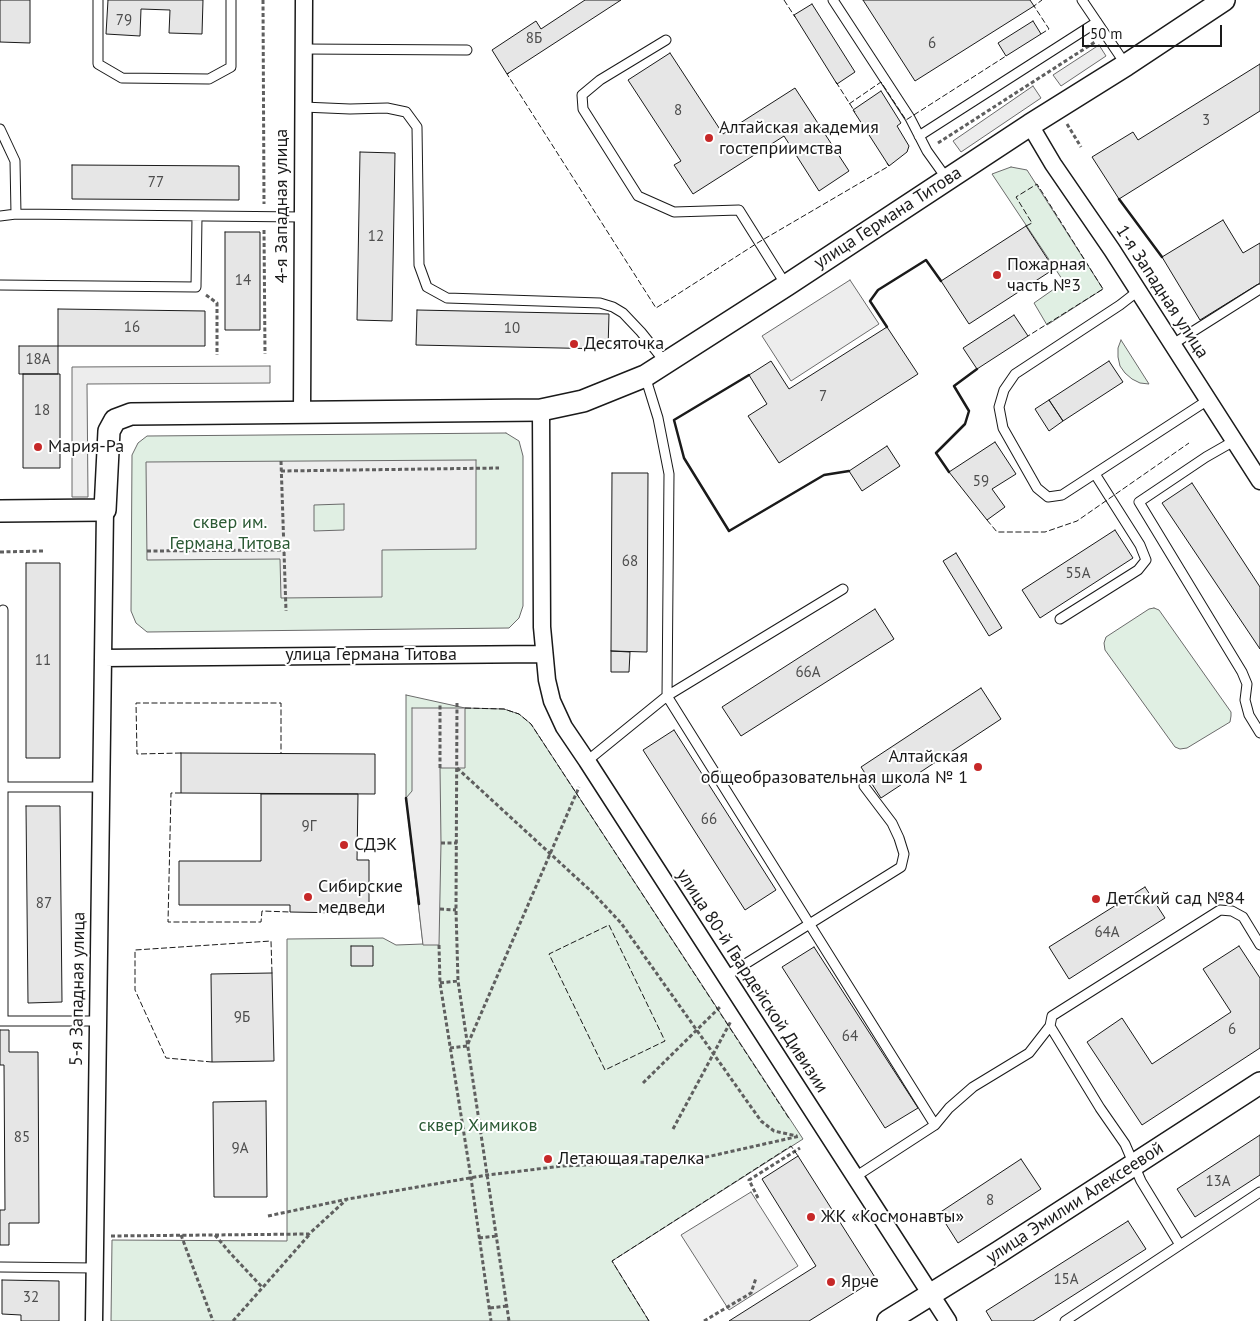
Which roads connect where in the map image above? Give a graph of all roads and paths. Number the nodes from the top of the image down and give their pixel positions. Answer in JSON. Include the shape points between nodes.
{"nodes":[{"id":1,"x":98,"y":0,"type":"edge"},
{"id":2,"x":232,"y":0,"type":"edge"},
{"id":3,"x":263,"y":0,"type":"edge"},
{"id":4,"x":304,"y":0,"type":"edge"},
{"id":5,"x":833,"y":0,"type":"edge"},
{"id":6,"x":1082,"y":0,"type":"edge"},
{"id":7,"x":1224,"y":0,"type":"edge"},
{"id":8,"x":1097,"y":22,"type":"junction"},
{"id":9,"x":1106,"y":35,"type":"junction"},
{"id":10,"x":666,"y":40,"type":"dead end"},
{"id":11,"x":303,"y":49,"type":"junction"},
{"id":12,"x":467,"y":50,"type":"dead end"},
{"id":13,"x":1126,"y":65,"type":"junction"},
{"id":14,"x":303,"y":107,"type":"junction"},
{"id":15,"x":1066,"y":122,"type":"dead end"},
{"id":16,"x":1030,"y":125,"type":"junction"},
{"id":17,"x":0,"y":129,"type":"edge"},
{"id":18,"x":918,"y":136,"type":"junction"},
{"id":19,"x":1081,"y":147,"type":"dead end"},
{"id":20,"x":927,"y":151,"type":"junction"},
{"id":21,"x":947,"y":179,"type":"junction"},
{"id":22,"x":16,"y":214,"type":"junction"},
{"id":23,"x":0,"y":216,"type":"edge"},
{"id":24,"x":264,"y":216,"type":"junction"},
{"id":25,"x":197,"y":217,"type":"junction"},
{"id":26,"x":302,"y":217,"type":"junction"},
{"id":27,"x":0,"y":285,"type":"edge"},
{"id":28,"x":786,"y":285,"type":"junction"},
{"id":29,"x":196,"y":287,"type":"junction"},
{"id":30,"x":1260,"y":289,"type":"edge"},
{"id":31,"x":1138,"y":291,"type":"junction"},
{"id":32,"x":1173,"y":344,"type":"junction"},
{"id":33,"x":217,"y":354,"type":"dead end"},
{"id":34,"x":265,"y":354,"type":"dead end"},
{"id":35,"x":665,"y":363,"type":"junction"},
{"id":36,"x":645,"y":376,"type":"junction"},
{"id":37,"x":1208,"y":400,"type":"junction"},
{"id":38,"x":540,"y":410,"type":"junction"},
{"id":39,"x":302,"y":412,"type":"junction"},
{"id":40,"x":1234,"y":441,"type":"junction"},
{"id":41,"x":281,"y":461,"type":"dead end"},
{"id":42,"x":499,"y":468,"type":"dead end"},
{"id":43,"x":281,"y":471,"type":"junction"},
{"id":44,"x":1095,"y":474,"type":"junction"},
{"id":45,"x":1260,"y":481,"type":"edge"},
{"id":46,"x":0,"y":510,"type":"edge"},
{"id":47,"x":105,"y":510,"type":"junction"},
{"id":48,"x":284,"y":550,"type":"junction"},
{"id":49,"x":44,"y":551,"type":"dead end"},
{"id":50,"x":147,"y":551,"type":"dead end"},
{"id":51,"x":0,"y":552,"type":"edge"},
{"id":52,"x":842,"y":589,"type":"dead end"},
{"id":53,"x":286,"y":612,"type":"dead end"},
{"id":54,"x":2,"y":614,"type":"edge"},
{"id":55,"x":1060,"y":619,"type":"dead end"},
{"id":56,"x":544,"y":654,"type":"junction"},
{"id":57,"x":103,"y":658,"type":"junction"},
{"id":58,"x":667,"y":696,"type":"junction"},
{"id":59,"x":440,"y":703,"type":"dead end"},
{"id":60,"x":457,"y":703,"type":"dead end"},
{"id":61,"x":1260,"y":733,"type":"edge"},
{"id":62,"x":587,"y":761,"type":"junction"},
{"id":63,"x":440,"y":768,"type":"dead end"},
{"id":64,"x":457,"y":768,"type":"junction"},
{"id":65,"x":864,"y":786,"type":"dead end"},
{"id":66,"x":3,"y":787,"type":"junction"},
{"id":67,"x":101,"y":787,"type":"junction"},
{"id":68,"x":578,"y":787,"type":"dead end"},
{"id":69,"x":440,"y":842,"type":"dead end"},
{"id":70,"x":457,"y":842,"type":"junction"},
{"id":71,"x":550,"y":853,"type":"junction"},
{"id":72,"x":2,"y":889,"type":"edge"},
{"id":73,"x":440,"y":909,"type":"dead end"},
{"id":74,"x":456,"y":910,"type":"junction"},
{"id":75,"x":809,"y":924,"type":"junction"},
{"id":76,"x":439,"y":945,"type":"dead end"},
{"id":77,"x":1260,"y":945,"type":"edge"},
{"id":78,"x":726,"y":976,"type":"junction"},
{"id":79,"x":458,"y":981,"type":"junction"},
{"id":80,"x":440,"y":983,"type":"junction"},
{"id":81,"x":721,"y":1006,"type":"dead end"},
{"id":82,"x":2,"y":1021,"type":"edge"},
{"id":83,"x":98,"y":1021,"type":"junction"},
{"id":84,"x":731,"y":1021,"type":"dead end"},
{"id":85,"x":1050,"y":1026,"type":"junction"},
{"id":86,"x":697,"y":1030,"type":"junction"},
{"id":87,"x":467,"y":1046,"type":"junction"},
{"id":88,"x":450,"y":1048,"type":"junction"},
{"id":89,"x":713,"y":1054,"type":"junction"},
{"id":90,"x":643,"y":1083,"type":"dead end"},
{"id":91,"x":1260,"y":1083,"type":"edge"},
{"id":92,"x":936,"y":1125,"type":"junction"},
{"id":93,"x":672,"y":1129,"type":"dead end"},
{"id":94,"x":800,"y":1148,"type":"dead end"},
{"id":95,"x":1133,"y":1165,"type":"junction"},
{"id":96,"x":488,"y":1175,"type":"junction"},
{"id":97,"x":855,"y":1177,"type":"junction"},
{"id":98,"x":471,"y":1178,"type":"junction"},
{"id":99,"x":1260,"y":1192,"type":"edge"},
{"id":100,"x":758,"y":1198,"type":"dead end"},
{"id":101,"x":348,"y":1199,"type":"junction"},
{"id":102,"x":268,"y":1216,"type":"dead end"},
{"id":103,"x":309,"y":1234,"type":"junction"},
{"id":104,"x":181,"y":1235,"type":"junction"},
{"id":105,"x":214,"y":1235,"type":"junction"},
{"id":106,"x":95,"y":1236,"type":"junction"},
{"id":107,"x":497,"y":1236,"type":"junction"},
{"id":108,"x":479,"y":1238,"type":"junction"},
{"id":109,"x":1180,"y":1245,"type":"junction"},
{"id":110,"x":0,"y":1267,"type":"edge"},
{"id":111,"x":95,"y":1268,"type":"junction"},
{"id":112,"x":756,"y":1278,"type":"dead end"},
{"id":113,"x":262,"y":1287,"type":"junction"},
{"id":114,"x":931,"y":1294,"type":"junction"},
{"id":115,"x":507,"y":1306,"type":"junction"},
{"id":116,"x":490,"y":1308,"type":"junction"},
{"id":117,"x":94,"y":1321,"type":"edge"},
{"id":118,"x":213,"y":1321,"type":"edge"},
{"id":119,"x":232,"y":1321,"type":"edge"},
{"id":120,"x":492,"y":1321,"type":"edge"},
{"id":121,"x":509,"y":1321,"type":"edge"},
{"id":122,"x":704,"y":1321,"type":"edge"},
{"id":123,"x":888,"y":1321,"type":"edge"},
{"id":124,"x":948,"y":1321,"type":"edge"},
{"id":125,"x":1065,"y":1321,"type":"edge"}],
"edges":[{"from":1,"to":2,"type":"lane","via":[[98,64],[122,78],[209,79],[232,67]]},
{"from":3,"to":24,"type":"path"},
{"from":4,"to":11,"type":"street","name":"4-я Западная улица"},
{"from":5,"to":18,"type":"lane","via":[[910,118]]},
{"from":6,"to":8,"type":"lane"},
{"from":7,"to":13,"type":"street","name":"улица Германа Титова"},
{"from":8,"to":9,"type":"lane"},
{"from":8,"to":18,"type":"lane"},
{"from":9,"to":13,"type":"lane"},
{"from":9,"to":20,"type":"path"},
{"from":10,"to":28,"type":"lane","via":[[600,80],[582,96],[583,109],[638,196],[674,212],[739,210]]},
{"from":11,"to":12,"type":"lane"},
{"from":11,"to":14,"type":"street","name":"4-я Западная улица"},
{"from":13,"to":16,"type":"street","name":"улица Германа Титова"},
{"from":14,"to":26,"type":"street","name":"4-я Западная улица"},
{"from":14,"to":35,"type":"lane","via":[[388,108],[406,112],[416,127],[419,264],[427,287],[446,298],[600,302],[623,314]]},
{"from":15,"to":19,"type":"path"},
{"from":16,"to":21,"type":"street","name":"улица Германа Титова"},
{"from":16,"to":31,"type":"street","name":"1-я Западная улица"},
{"from":17,"to":22,"type":"lane","via":[[15,160]]},
{"from":18,"to":20,"type":"lane"},
{"from":20,"to":21,"type":"lane"},
{"from":21,"to":28,"type":"street","name":"улица Германа Титова"},
{"from":22,"to":23,"type":"lane"},
{"from":22,"to":25,"type":"lane"},
{"from":24,"to":25,"type":"lane"},
{"from":24,"to":26,"type":"lane"},
{"from":24,"to":34,"type":"path"},
{"from":25,"to":29,"type":"lane"},
{"from":26,"to":39,"type":"street","name":"4-я Западная улица"},
{"from":27,"to":29,"type":"lane"},
{"from":28,"to":35,"type":"street","name":"улица Германа Титова"},
{"from":29,"to":33,"type":"path","via":[[217,303]]},
{"from":30,"to":32,"type":"lane"},
{"from":31,"to":32,"type":"street","name":"1-я Западная улица"},
{"from":31,"to":44,"type":"lane","via":[[1015,374],[1004,390],[999,407],[1003,428],[1037,488],[1048,498],[1062,495]]},
{"from":32,"to":37,"type":"street","name":"1-я Западная улица"},
{"from":35,"to":36,"type":"street","name":"улица Германа Титова"},
{"from":36,"to":38,"type":"street","name":"улица Германа Титова","via":[[583,401]]},
{"from":36,"to":58,"type":"lane","via":[[658,418],[669,474]]},
{"from":37,"to":40,"type":"street","name":"1-я Западная улица"},
{"from":37,"to":44,"type":"lane"},
{"from":38,"to":39,"type":"street","name":"улица Германа Титова"},
{"from":38,"to":56,"type":"street"},
{"from":39,"to":47,"type":"street","name":"улица Германа Титова","via":[[132,414],[115,420],[109,432]]},
{"from":40,"to":45,"type":"street","name":"1-я Западная улица"},
{"from":40,"to":61,"type":"lane","via":[[1139,502],[1242,672],[1247,684],[1245,700],[1249,715]]},
{"from":41,"to":43,"type":"path"},
{"from":42,"to":43,"type":"path"},
{"from":43,"to":48,"type":"path"},
{"from":44,"to":55,"type":"lane","via":[[1140,544],[1146,560],[1138,570]]},
{"from":46,"to":47,"type":"street"},
{"from":47,"to":57,"type":"street","name":"улица Германа Титова"},
{"from":48,"to":50,"type":"path"},
{"from":48,"to":53,"type":"path"},
{"from":49,"to":51,"type":"path"},
{"from":52,"to":58,"type":"lane"},
{"from":54,"to":66,"type":"lane"},
{"from":56,"to":57,"type":"street","name":"улица Германа Титова"},
{"from":56,"to":62,"type":"street","name":"улица 80-й Гвардейской Дивизии","via":[[552,701],[564,727]]},
{"from":57,"to":67,"type":"street","name":"5-я Западная улица"},
{"from":58,"to":62,"type":"lane"},
{"from":58,"to":75,"type":"lane"},
{"from":59,"to":63,"type":"path"},
{"from":60,"to":64,"type":"path"},
{"from":62,"to":78,"type":"street","name":"улица 80-й Гвардейской Дивизии"},
{"from":64,"to":70,"type":"path"},
{"from":64,"to":71,"type":"path"},
{"from":65,"to":75,"type":"lane","via":[[892,823],[899,838],[904,854],[901,867]]},
{"from":66,"to":67,"type":"lane"},
{"from":66,"to":72,"type":"lane"},
{"from":67,"to":83,"type":"street","name":"5-я Западная улица"},
{"from":68,"to":71,"type":"path"},
{"from":69,"to":70,"type":"path"},
{"from":70,"to":74,"type":"path"},
{"from":71,"to":86,"type":"path","via":[[621,922]]},
{"from":71,"to":87,"type":"path"},
{"from":72,"to":82,"type":"lane"},
{"from":73,"to":74,"type":"path"},
{"from":74,"to":79,"type":"path"},
{"from":75,"to":78,"type":"lane"},
{"from":75,"to":92,"type":"lane"},
{"from":76,"to":80,"type":"path"},
{"from":77,"to":85,"type":"lane","via":[[1243,917],[1232,911],[1220,910],[1052,1016]]},
{"from":78,"to":97,"type":"street","name":"улица 80-й Гвардейской Дивизии"},
{"from":79,"to":80,"type":"path"},
{"from":79,"to":87,"type":"path"},
{"from":80,"to":88,"type":"path"},
{"from":81,"to":86,"type":"path"},
{"from":82,"to":83,"type":"lane"},
{"from":83,"to":106,"type":"street","name":"5-я Западная улица"},
{"from":84,"to":89,"type":"path"},
{"from":85,"to":92,"type":"lane","via":[[1029,1053],[973,1087],[949,1108]]},
{"from":85,"to":95,"type":"lane","via":[[1125,1144]]},
{"from":86,"to":89,"type":"path"},
{"from":86,"to":90,"type":"path"},
{"from":87,"to":88,"type":"path"},
{"from":87,"to":96,"type":"path"},
{"from":88,"to":98,"type":"path"},
{"from":89,"to":93,"type":"path"},
{"from":89,"to":96,"type":"path","via":[[761,1121],[774,1131],[800,1136],[693,1160],[563,1166]]},
{"from":91,"to":95,"type":"street","name":"улица Эмилии Алексеевой"},
{"from":92,"to":97,"type":"lane"},
{"from":94,"to":100,"type":"path","via":[[748,1180]]},
{"from":95,"to":109,"type":"lane"},
{"from":95,"to":114,"type":"street","name":"улица Эмилии Алексеевой"},
{"from":96,"to":98,"type":"path"},
{"from":96,"to":107,"type":"path"},
{"from":97,"to":114,"type":"street","name":"улица 80-й Гвардейской Дивизии"},
{"from":98,"to":101,"type":"path"},
{"from":98,"to":108,"type":"path"},
{"from":99,"to":109,"type":"lane"},
{"from":101,"to":102,"type":"path"},
{"from":101,"to":103,"type":"path"},
{"from":103,"to":105,"type":"path"},
{"from":103,"to":113,"type":"path"},
{"from":104,"to":105,"type":"path"},
{"from":104,"to":106,"type":"path"},
{"from":104,"to":118,"type":"path"},
{"from":105,"to":113,"type":"path"},
{"from":106,"to":111,"type":"street","name":"5-я Западная улица"},
{"from":107,"to":108,"type":"path"},
{"from":107,"to":115,"type":"path"},
{"from":108,"to":116,"type":"path"},
{"from":109,"to":125,"type":"lane"},
{"from":110,"to":111,"type":"lane"},
{"from":111,"to":117,"type":"street","name":"5-я Западная улица"},
{"from":112,"to":122,"type":"path","via":[[751,1293]]},
{"from":113,"to":119,"type":"path"},
{"from":114,"to":123,"type":"street","name":"улица Эмилии Алексеевой"},
{"from":114,"to":124,"type":"street","name":"улица 80-й Гвардейской Дивизии"},
{"from":115,"to":116,"type":"path"},
{"from":115,"to":121,"type":"path"},
{"from":116,"to":120,"type":"path"}]}
